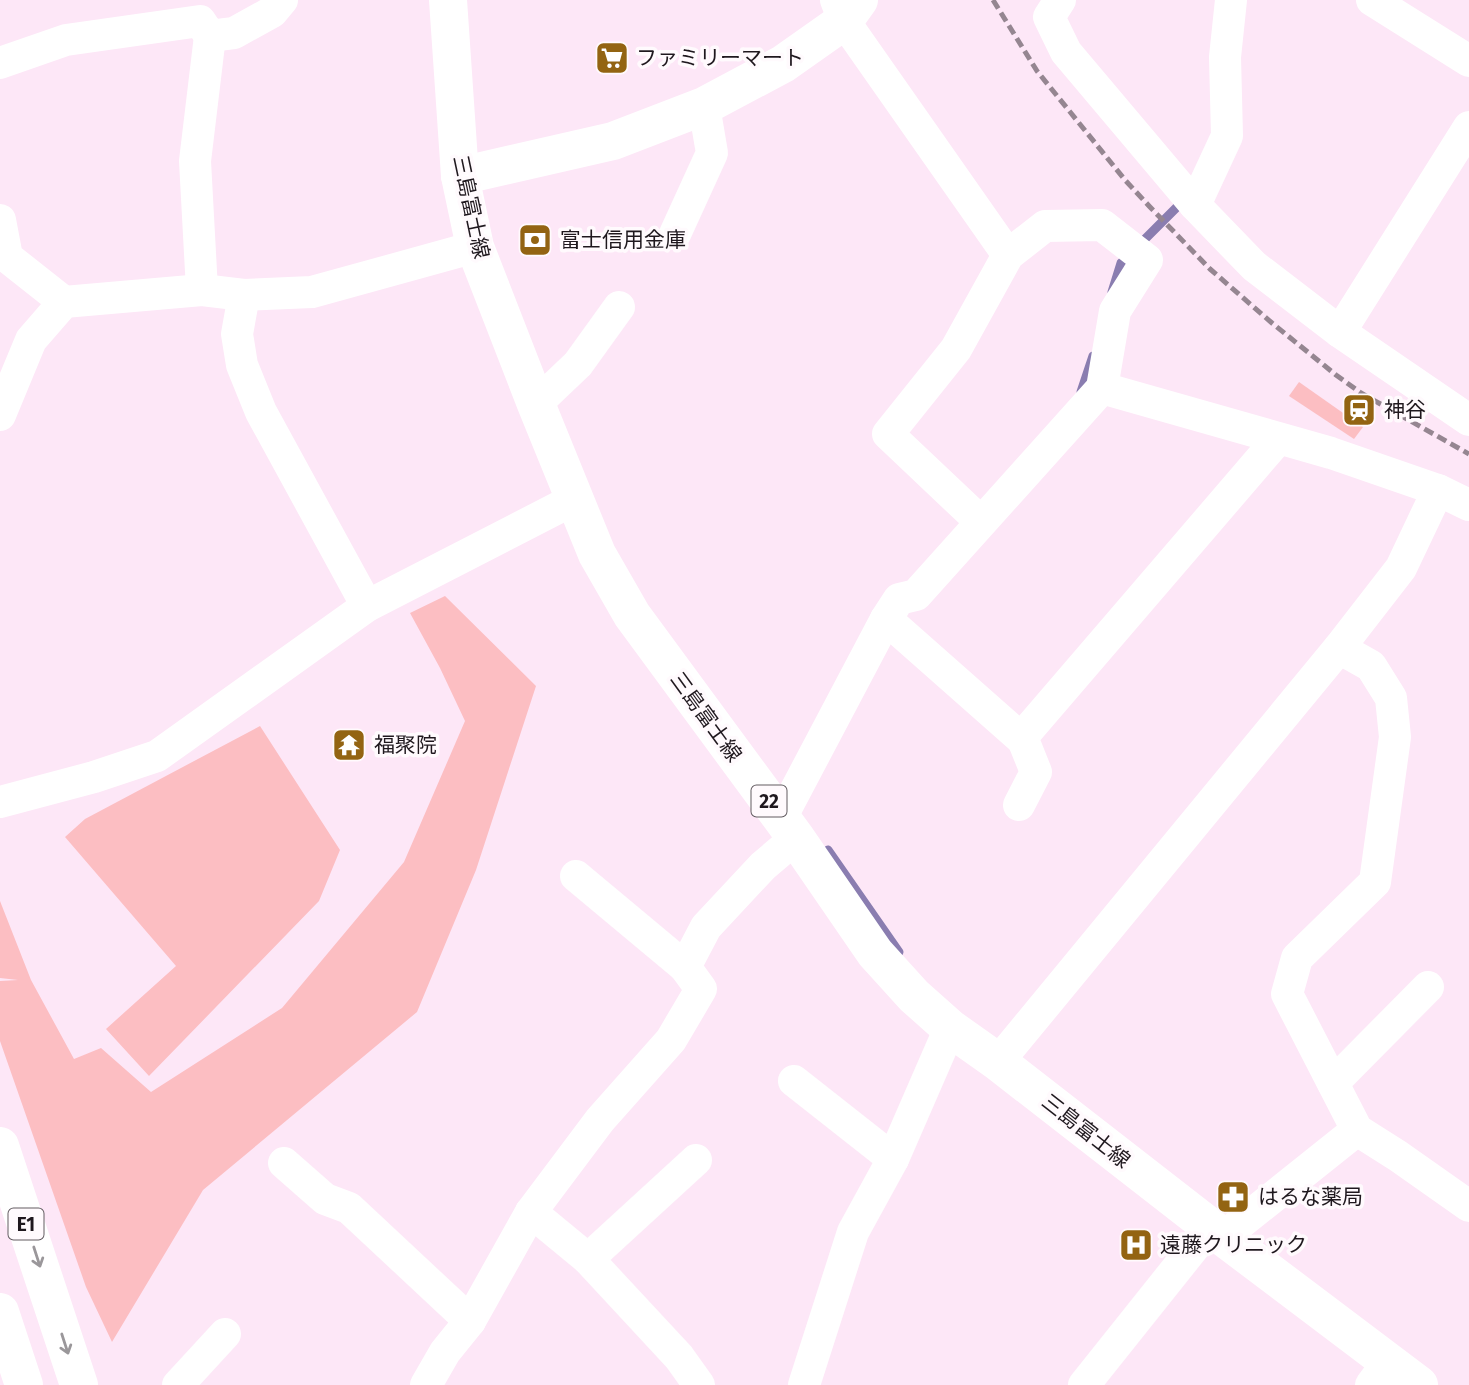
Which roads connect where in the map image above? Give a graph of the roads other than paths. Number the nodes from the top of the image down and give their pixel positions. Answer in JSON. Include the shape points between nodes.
{"nodes":[{"id":1,"x":282,"y":0,"type":"edge"},
{"id":2,"x":448,"y":0,"type":"edge"},
{"id":3,"x":1060,"y":0,"type":"edge"},
{"id":4,"x":1231,"y":0,"type":"edge"},
{"id":5,"x":1372,"y":0,"type":"edge"},
{"id":6,"x":846,"y":7,"type":"edge"},
{"id":7,"x":201,"y":19,"type":"edge"},
{"id":8,"x":1469,"y":61,"type":"edge"},
{"id":9,"x":0,"y":63,"type":"edge"},
{"id":10,"x":704,"y":106,"type":"junction"},
{"id":11,"x":1469,"y":127,"type":"edge"},
{"id":12,"x":1460,"y":160,"type":"edge"},
{"id":13,"x":460,"y":176,"type":"junction"},
{"id":14,"x":1195,"y":205,"type":"junction"},
{"id":15,"x":0,"y":220,"type":"edge"},
{"id":16,"x":675,"y":234,"type":"dead end"},
{"id":17,"x":475,"y":247,"type":"junction"},
{"id":18,"x":1008,"y":255,"type":"junction"},
{"id":19,"x":202,"y":290,"type":"junction"},
{"id":20,"x":244,"y":295,"type":"junction"},
{"id":21,"x":64,"y":302,"type":"junction"},
{"id":22,"x":619,"y":307,"type":"dead end"},
{"id":23,"x":1340,"y":332,"type":"junction"},
{"id":24,"x":1102,"y":388,"type":"junction"},
{"id":25,"x":536,"y":404,"type":"junction"},
{"id":26,"x":0,"y":415,"type":"edge"},
{"id":27,"x":1469,"y":420,"type":"edge"},
{"id":28,"x":1278,"y":439,"type":"junction"},
{"id":29,"x":1438,"y":490,"type":"junction"},
{"id":30,"x":575,"y":499,"type":"junction"},
{"id":31,"x":1469,"y":505,"type":"edge"},
{"id":32,"x":975,"y":516,"type":"junction"},
{"id":33,"x":367,"y":606,"type":"junction"},
{"id":34,"x":901,"y":611,"type":"junction"},
{"id":35,"x":1339,"y":648,"type":"junction"},
{"id":36,"x":1023,"y":740,"type":"junction"},
{"id":37,"x":0,"y":802,"type":"edge"},
{"id":38,"x":1019,"y":805,"type":"dead end"},
{"id":39,"x":788,"y":828,"type":"junction"},
{"id":40,"x":576,"y":876,"type":"dead end"},
{"id":41,"x":685,"y":967,"type":"junction"},
{"id":42,"x":1429,"y":987,"type":"dead end"},
{"id":43,"x":950,"y":1028,"type":"junction"},
{"id":44,"x":998,"y":1062,"type":"junction"},
{"id":45,"x":794,"y":1081,"type":"dead end"},
{"id":46,"x":1333,"y":1083,"type":"junction"},
{"id":47,"x":1357,"y":1130,"type":"junction"},
{"id":48,"x":0,"y":1146,"type":"edge"},
{"id":49,"x":893,"y":1159,"type":"junction"},
{"id":50,"x":696,"y":1160,"type":"dead end"},
{"id":51,"x":285,"y":1163,"type":"dead end"},
{"id":52,"x":1469,"y":1206,"type":"edge"},
{"id":53,"x":531,"y":1212,"type":"junction"},
{"id":54,"x":1217,"y":1232,"type":"junction"},
{"id":55,"x":588,"y":1259,"type":"junction"},
{"id":56,"x":470,"y":1321,"type":"junction"},
{"id":57,"x":3,"y":1323,"type":"edge"},
{"id":58,"x":225,"y":1334,"type":"dead end"},
{"id":59,"x":1380,"y":1373,"type":"edge"},
{"id":60,"x":24,"y":1385,"type":"edge"},
{"id":61,"x":79,"y":1385,"type":"edge"},
{"id":62,"x":178,"y":1385,"type":"edge"},
{"id":63,"x":426,"y":1385,"type":"edge"},
{"id":64,"x":699,"y":1385,"type":"edge"},
{"id":65,"x":804,"y":1385,"type":"edge"},
{"id":66,"x":1084,"y":1385,"type":"edge"},
{"id":67,"x":1419,"y":1385,"type":"edge"}],
"edges":[{"from":1,"to":7,"type":"street","via":[[272,12],[234,33]]},
{"from":2,"to":13,"type":"main road","name":"三島富士線","number":"22"},
{"from":3,"to":14,"type":"street","via":[[1049,17],[1066,52]]},
{"from":4,"to":14,"type":"street","via":[[1225,57],[1227,135]]},
{"from":5,"to":8,"type":"street"},
{"from":6,"to":10,"type":"main road","via":[[783,64]]},
{"from":6,"to":18,"type":"street"},
{"from":7,"to":9,"type":"street","via":[[66,40]]},
{"from":7,"to":19,"type":"street","via":[[195,161]]},
{"from":10,"to":13,"type":"main road","via":[[613,141]]},
{"from":10,"to":16,"type":"street","via":[[712,153]]},
{"from":11,"to":12,"type":"street"},
{"from":12,"to":23,"type":"street"},
{"from":13,"to":17,"type":"main road","name":"三島富士線","number":"22"},
{"from":14,"to":23,"type":"street","via":[[1254,266]]},
{"from":15,"to":21,"type":"street","via":[[7,257]]},
{"from":17,"to":20,"type":"street","via":[[312,292]]},
{"from":17,"to":25,"type":"main road","name":"三島富士線","number":"22"},
{"from":18,"to":24,"type":"street","via":[[1045,226],[1102,225],[1147,260],[1115,311]]},
{"from":18,"to":32,"type":"street","via":[[956,349],[888,434]]},
{"from":19,"to":20,"type":"street"},
{"from":19,"to":21,"type":"street"},
{"from":20,"to":33,"type":"street","via":[[237,334],[242,365],[261,412]]},
{"from":21,"to":26,"type":"street","via":[[31,340]]},
{"from":22,"to":25,"type":"street","via":[[578,364]]},
{"from":23,"to":27,"type":"street"},
{"from":24,"to":28,"type":"street"},
{"from":24,"to":32,"type":"street"},
{"from":25,"to":30,"type":"main road","name":"三島富士線","number":"22"},
{"from":28,"to":29,"type":"street"},
{"from":28,"to":36,"type":"street"},
{"from":29,"to":31,"type":"street"},
{"from":29,"to":35,"type":"street","via":[[1401,568]]},
{"from":30,"to":33,"type":"street"},
{"from":30,"to":39,"type":"main road","name":"三島富士線","number":"22","via":[[597,554],[632,615]]},
{"from":32,"to":34,"type":"street"},
{"from":33,"to":37,"type":"street","via":[[157,756]]},
{"from":34,"to":36,"type":"street"},
{"from":34,"to":39,"type":"street"},
{"from":35,"to":44,"type":"street"},
{"from":35,"to":46,"type":"street","via":[[1371,666],[1391,698],[1395,737],[1375,882],[1297,958],[1287,994]]},
{"from":36,"to":38,"type":"street","via":[[1036,772]]},
{"from":39,"to":41,"type":"street","via":[[763,866],[706,926]]},
{"from":39,"to":43,"type":"main road","name":"三島富士線","number":"22","via":[[874,953]]},
{"from":40,"to":41,"type":"street"},
{"from":41,"to":53,"type":"street","via":[[701,989],[671,1040],[600,1120]]},
{"from":42,"to":46,"type":"street"},
{"from":43,"to":44,"type":"main road","name":"三島富士線","number":"22"},
{"from":43,"to":49,"type":"street"},
{"from":44,"to":54,"type":"main road","name":"三島富士線","number":"22"},
{"from":45,"to":49,"type":"street"},
{"from":46,"to":47,"type":"street"},
{"from":47,"to":52,"type":"street"},
{"from":47,"to":54,"type":"street"},
{"from":48,"to":61,"type":"main road","number":"E1","one_way":true},
{"from":49,"to":65,"type":"street","via":[[853,1232]]},
{"from":50,"to":55,"type":"street"},
{"from":51,"to":56,"type":"street","via":[[325,1199],[349,1208]]},
{"from":53,"to":55,"type":"street"},
{"from":53,"to":56,"type":"street"},
{"from":54,"to":59,"type":"main road","name":"三島富士線","number":"22"},
{"from":54,"to":66,"type":"street"},
{"from":55,"to":64,"type":"street","via":[[679,1357]]},
{"from":56,"to":63,"type":"street"},
{"from":57,"to":60,"type":"main road"},
{"from":58,"to":62,"type":"street"},
{"from":59,"to":67,"type":"main road","name":"三島富士線","number":"22"}]}
